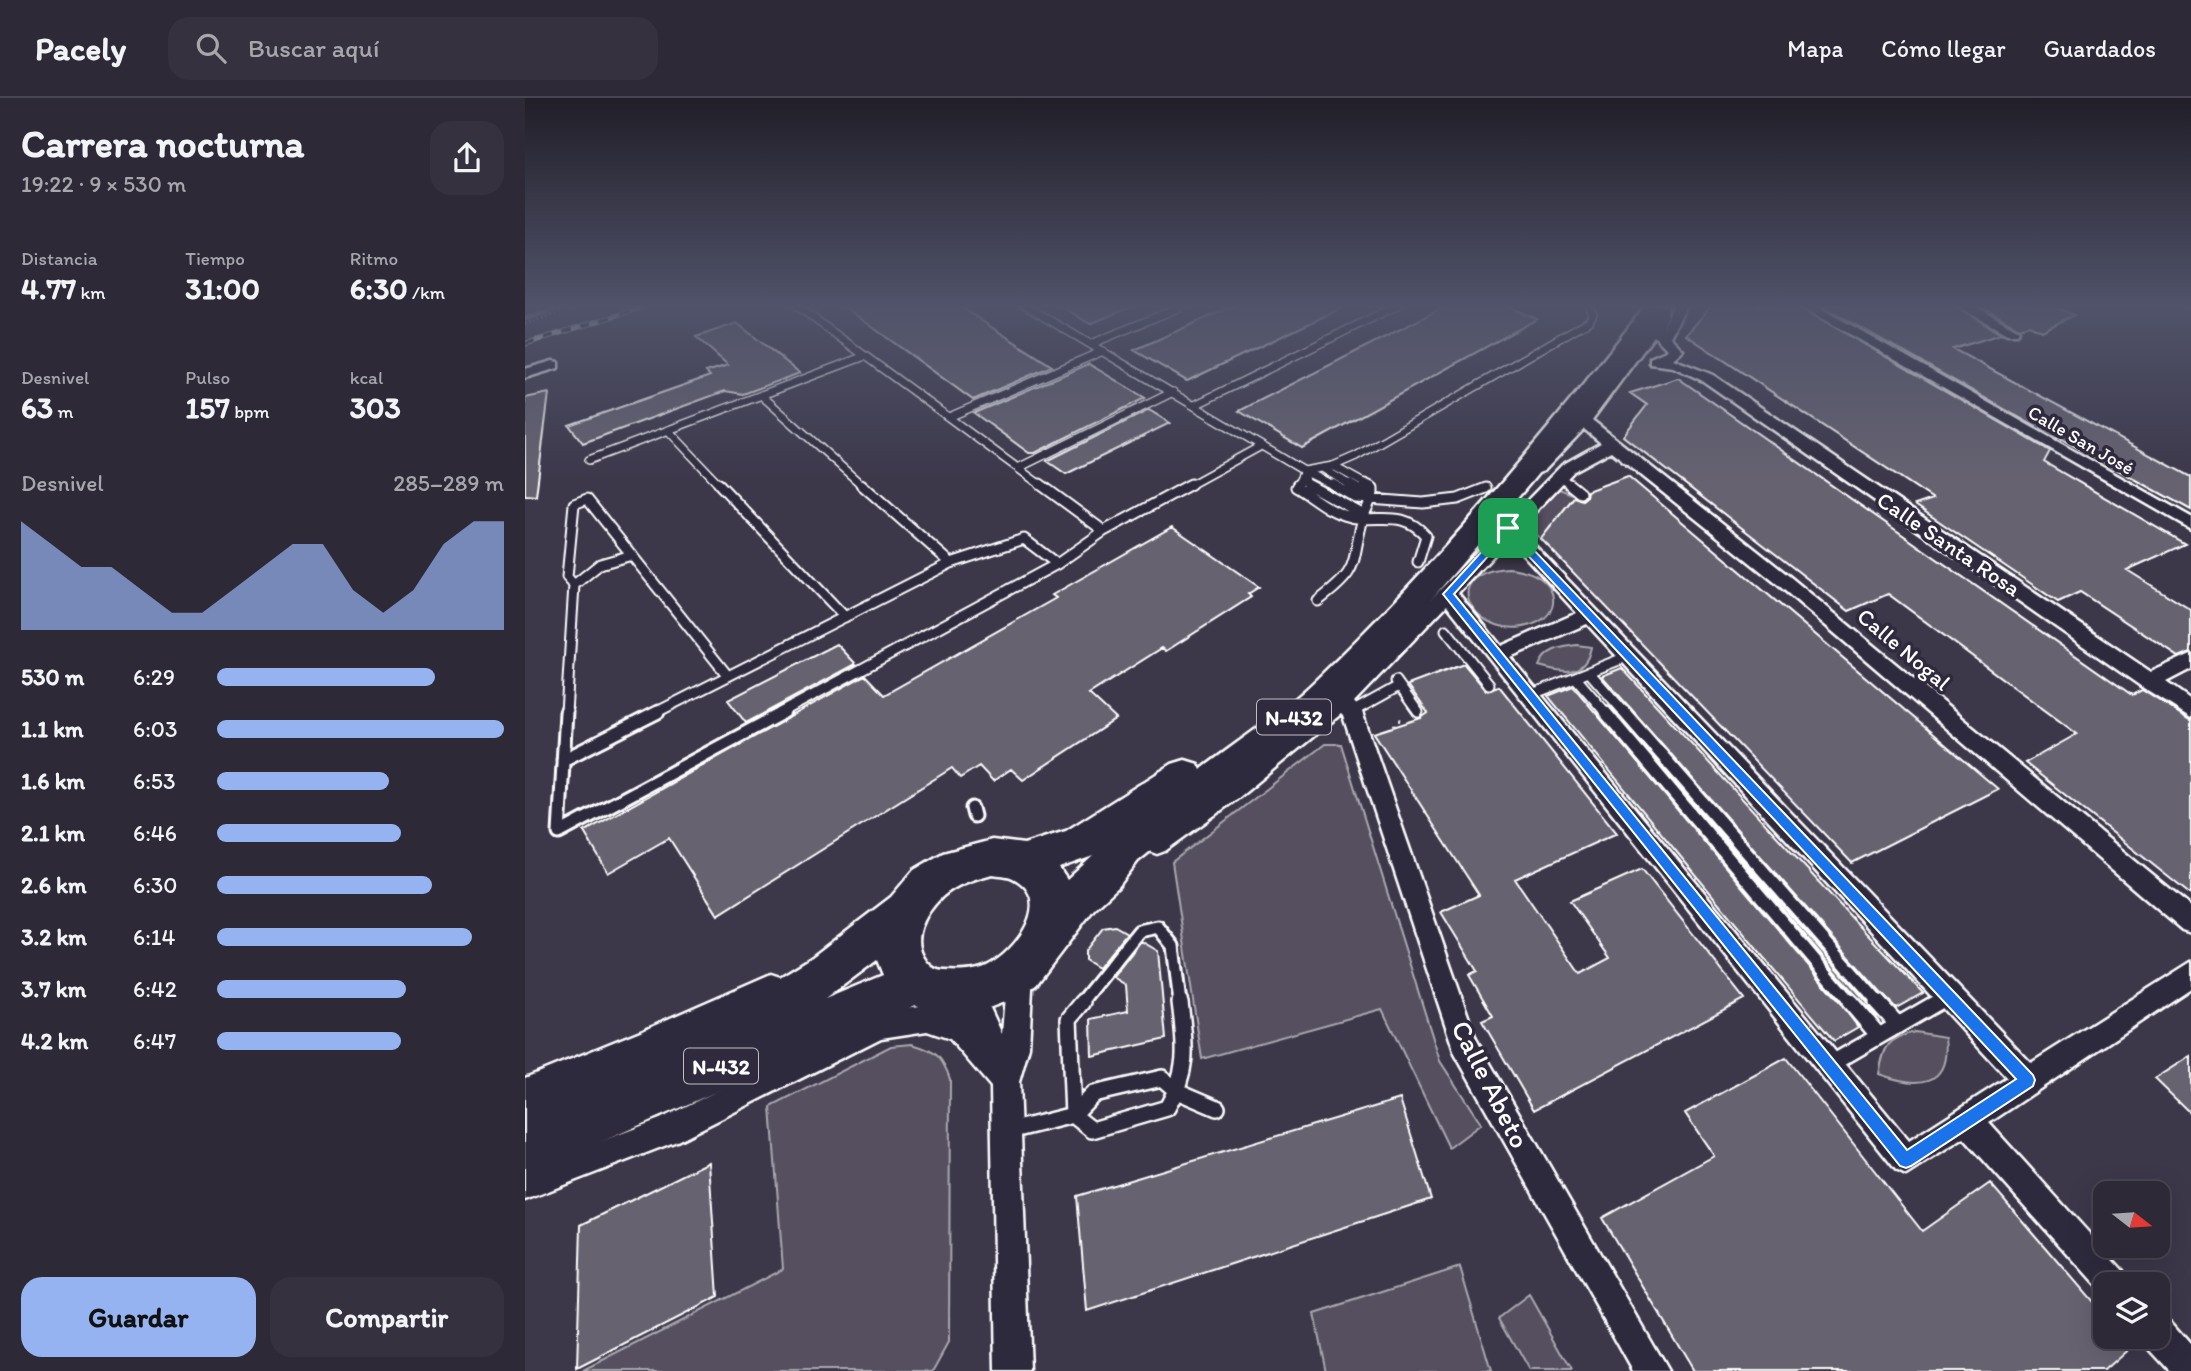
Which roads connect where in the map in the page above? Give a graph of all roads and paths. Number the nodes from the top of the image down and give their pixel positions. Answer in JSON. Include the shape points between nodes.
{"nodes":[{"id":1,"x":843,"y":364,"type":"edge"},
{"id":2,"x":877,"y":364,"type":"edge"},
{"id":3,"x":1074,"y":364,"type":"edge"},
{"id":4,"x":1124,"y":364,"type":"edge"},
{"id":5,"x":1278,"y":364,"type":"edge"},
{"id":6,"x":1514,"y":364,"type":"edge"},
{"id":7,"x":1593,"y":364,"type":"edge"},
{"id":8,"x":1615,"y":364,"type":"edge"},
{"id":9,"x":1634,"y":364,"type":"edge"},
{"id":10,"x":1678,"y":364,"type":"edge"},
{"id":11,"x":1692,"y":364,"type":"edge"},
{"id":12,"x":1908,"y":364,"type":"edge"},
{"id":13,"x":553,"y":365,"type":"dead end"},
{"id":14,"x":1625,"y":366,"type":"joint"},
{"id":15,"x":525,"y":374,"type":"edge"},
{"id":16,"x":1708,"y":378,"type":"junction"},
{"id":17,"x":1173,"y":393,"type":"junction"},
{"id":18,"x":761,"y":395,"type":"junction"},
{"id":19,"x":1195,"y":405,"type":"junction"},
{"id":20,"x":949,"y":417,"type":"junction"},
{"id":21,"x":1582,"y":420,"type":"junction"},
{"id":22,"x":668,"y":430,"type":"junction"},
{"id":23,"x":1566,"y":440,"type":"junction"},
{"id":24,"x":1611,"y":444,"type":"junction"},
{"id":25,"x":1261,"y":446,"type":"junction"},
{"id":26,"x":1356,"y":456,"type":"junction"},
{"id":27,"x":589,"y":460,"type":"dead end"},
{"id":28,"x":1333,"y":466,"type":"junction"},
{"id":29,"x":1018,"y":468,"type":"junction"},
{"id":30,"x":1322,"y":468,"type":"junction"},
{"id":31,"x":1304,"y":471,"type":"junction"},
{"id":32,"x":1521,"y":476,"type":"junction"},
{"id":33,"x":1560,"y":476,"type":"junction"},
{"id":34,"x":1355,"y":478,"type":"junction"},
{"id":35,"x":1486,"y":488,"type":"junction"},
{"id":36,"x":1580,"y":493,"type":"dead end"},
{"id":37,"x":1374,"y":498,"type":"junction"},
{"id":38,"x":1364,"y":515,"type":"junction"},
{"id":39,"x":2191,"y":524,"type":"edge"},
{"id":40,"x":1508,"y":528,"type":"junction"},
{"id":41,"x":1104,"y":531,"type":"junction"},
{"id":42,"x":632,"y":555,"type":"junction"},
{"id":43,"x":1418,"y":562,"type":"junction"},
{"id":44,"x":951,"y":563,"type":"junction"},
{"id":45,"x":1057,"y":564,"type":"junction"},
{"id":46,"x":574,"y":585,"type":"junction"},
{"id":47,"x":1448,"y":594,"type":"junction"},
{"id":48,"x":1318,"y":601,"type":"dead end"},
{"id":49,"x":1590,"y":615,"type":"junction"},
{"id":50,"x":845,"y":617,"type":"junction"},
{"id":51,"x":1446,"y":630,"type":"dead end"},
{"id":52,"x":1497,"y":655,"type":"junction"},
{"id":53,"x":1629,"y":656,"type":"junction"},
{"id":54,"x":2191,"y":661,"type":"edge"},
{"id":55,"x":1589,"y":672,"type":"junction"},
{"id":56,"x":728,"y":677,"type":"junction"},
{"id":57,"x":1576,"y":678,"type":"junction"},
{"id":58,"x":2149,"y":682,"type":"junction"},
{"id":59,"x":1489,"y":684,"type":"dead end"},
{"id":60,"x":1530,"y":695,"type":"junction"},
{"id":61,"x":1347,"y":707,"type":"junction"},
{"id":62,"x":2191,"y":710,"type":"edge"},
{"id":63,"x":1418,"y":712,"type":"dead end"},
{"id":64,"x":1406,"y":721,"type":"dead end"},
{"id":65,"x":1394,"y":726,"type":"dead end"},
{"id":66,"x":563,"y":760,"type":"junction"},
{"id":67,"x":1024,"y":862,"type":"junction"},
{"id":68,"x":1103,"y":874,"type":"junction"},
{"id":69,"x":906,"y":910,"type":"junction"},
{"id":70,"x":2191,"y":922,"type":"edge"},
{"id":71,"x":1047,"y":936,"type":"junction"},
{"id":72,"x":1020,"y":970,"type":"junction"},
{"id":73,"x":828,"y":973,"type":"junction"},
{"id":74,"x":2191,"y":974,"type":"edge"},
{"id":75,"x":919,"y":988,"type":"junction"},
{"id":76,"x":1948,"y":996,"type":"junction"},
{"id":77,"x":1898,"y":1025,"type":"junction"},
{"id":78,"x":1879,"y":1036,"type":"junction"},
{"id":79,"x":1829,"y":1065,"type":"junction"},
{"id":80,"x":2028,"y":1080,"type":"junction"},
{"id":81,"x":1005,"y":1082,"type":"junction"},
{"id":82,"x":1177,"y":1091,"type":"junction"},
{"id":83,"x":525,"y":1092,"type":"edge"},
{"id":84,"x":1217,"y":1108,"type":"dead end"},
{"id":85,"x":1073,"y":1115,"type":"junction"},
{"id":86,"x":525,"y":1118,"type":"edge"},
{"id":87,"x":1967,"y":1121,"type":"junction"},
{"id":88,"x":1006,"y":1132,"type":"junction"},
{"id":89,"x":525,"y":1150,"type":"edge"},
{"id":90,"x":525,"y":1178,"type":"edge"},
{"id":91,"x":525,"y":1185,"type":"edge"},
{"id":92,"x":2103,"y":1272,"type":"edge"},
{"id":93,"x":2170,"y":1346,"type":"edge"},
{"id":94,"x":2191,"y":1370,"type":"edge"},
{"id":95,"x":1013,"y":1371,"type":"edge"},
{"id":96,"x":1651,"y":1371,"type":"edge"}],
"edges":[{"from":1,"to":18,"type":"lane"},
{"from":2,"to":20,"type":"lane"},
{"from":3,"to":20,"type":"lane"},
{"from":4,"to":17,"type":"lane"},
{"from":5,"to":19,"type":"lane"},
{"from":6,"to":26,"type":"lane"},
{"from":7,"to":35,"type":"highway","number":"N-432"},
{"from":8,"to":32,"type":"highway","number":"N-432"},
{"from":9,"to":14,"type":"street"},
{"from":10,"to":16,"type":"street","name":"Calle Santa Rosa"},
{"from":11,"to":16,"type":"street","name":"Calle Santa Rosa"},
{"from":12,"to":39,"type":"street","name":"Calle San José"},
{"from":13,"to":15,"type":"street"},
{"from":14,"to":21,"type":"street"},
{"from":16,"to":58,"type":"street","name":"Calle Santa Rosa"},
{"from":17,"to":19,"type":"lane"},
{"from":17,"to":29,"type":"lane"},
{"from":18,"to":22,"type":"lane"},
{"from":18,"to":44,"type":"lane"},
{"from":19,"to":25,"type":"lane"},
{"from":20,"to":29,"type":"lane"},
{"from":21,"to":23,"type":"street"},
{"from":21,"to":24,"type":"street","name":"Calle Nogal"},
{"from":22,"to":27,"type":"lane"},
{"from":22,"to":50,"type":"lane"},
{"from":23,"to":24,"type":"street"},
{"from":23,"to":32,"type":"street","via":[[1544,466]]},
{"from":24,"to":33,"type":"street"},
{"from":24,"to":70,"type":"street","name":"Calle Nogal","via":[[1783,580]]},
{"from":25,"to":31,"type":"lane"},
{"from":25,"to":41,"type":"lane"},
{"from":26,"to":28,"type":"lane"},
{"from":26,"to":34,"type":"lane"},
{"from":28,"to":30,"type":"lane"},
{"from":28,"to":34,"type":"lane"},
{"from":29,"to":41,"type":"lane"},
{"from":30,"to":31,"type":"lane"},
{"from":30,"to":37,"type":"lane"},
{"from":31,"to":37,"type":"lane","via":[[1356,499]]},
{"from":31,"to":38,"type":"lane","via":[[1296,487],[1350,517]]},
{"from":32,"to":68,"type":"highway","number":"N-432","via":[[1327,691],[1124,849]]},
{"from":33,"to":36,"type":"lane"},
{"from":33,"to":40,"type":"street"},
{"from":34,"to":37,"type":"lane","via":[[1373,488]]},
{"from":35,"to":37,"type":"lane","via":[[1458,499],[1423,503]]},
{"from":35,"to":43,"type":"highway","number":"N-432"},
{"from":37,"to":38,"type":"lane"},
{"from":38,"to":43,"type":"lane","via":[[1403,519],[1420,527],[1426,536]]},
{"from":38,"to":48,"type":"lane","via":[[1357,565]]},
{"from":40,"to":47,"type":"street"},
{"from":40,"to":49,"type":"street"},
{"from":41,"to":45,"type":"lane"},
{"from":42,"to":46,"type":"lane","via":[[600,562]]},
{"from":42,"to":46,"type":"lane","via":[[587,499],[574,504],[567,577]]},
{"from":42,"to":56,"type":"lane"},
{"from":43,"to":67,"type":"highway","number":"N-432","via":[[1308,673],[1197,767],[1079,844]]},
{"from":44,"to":45,"type":"lane","via":[[1024,539]]},
{"from":44,"to":50,"type":"lane"},
{"from":45,"to":66,"type":"lane","via":[[559,833]]},
{"from":46,"to":66,"type":"lane"},
{"from":47,"to":52,"type":"street"},
{"from":47,"to":61,"type":"street"},
{"from":49,"to":52,"type":"street"},
{"from":49,"to":53,"type":"street"},
{"from":50,"to":56,"type":"lane"},
{"from":51,"to":59,"type":"lane"},
{"from":52,"to":60,"type":"street"},
{"from":53,"to":55,"type":"lane"},
{"from":53,"to":76,"type":"street"},
{"from":54,"to":58,"type":"street"},
{"from":55,"to":57,"type":"lane"},
{"from":55,"to":77,"type":"lane"},
{"from":56,"to":66,"type":"lane"},
{"from":57,"to":60,"type":"lane"},
{"from":57,"to":78,"type":"lane"},
{"from":58,"to":62,"type":"street","name":"Calle Santa Rosa"},
{"from":60,"to":79,"type":"street"},
{"from":61,"to":63,"type":"lane","via":[[1383,697],[1397,683]]},
{"from":61,"to":68,"type":"street","via":[[1131,863]]},
{"from":61,"to":96,"type":"street","name":"Calle Abeto","via":[[1465,1045]]},
{"from":64,"to":65,"type":"path","via":[[1399,720]]},
{"from":67,"to":69,"type":"highway","number":"N-432","via":[[992,857],[958,865],[929,883]]},
{"from":67,"to":71,"type":"highway","number":"N-432","via":[[1048,884],[1054,906]]},
{"from":68,"to":71,"type":"highway","number":"N-432"},
{"from":69,"to":73,"type":"highway","number":"N-432"},
{"from":69,"to":75,"type":"highway","number":"N-432","via":[[896,942],[900,963]]},
{"from":71,"to":72,"type":"highway","number":"N-432"},
{"from":72,"to":75,"type":"highway","number":"N-432","via":[[970,993]]},
{"from":72,"to":81,"type":"street","via":[[1016,1047]]},
{"from":73,"to":83,"type":"street","via":[[784,981]]},
{"from":73,"to":86,"type":"highway","number":"N-432","via":[[749,1022]]},
{"from":74,"to":80,"type":"street"},
{"from":75,"to":81,"type":"street","via":[[981,1017]]},
{"from":75,"to":89,"type":"highway","number":"N-432"},
{"from":75,"to":90,"type":"street","via":[[717,1092]]},
{"from":76,"to":77,"type":"lane"},
{"from":76,"to":80,"type":"street"},
{"from":77,"to":78,"type":"lane"},
{"from":78,"to":79,"type":"lane"},
{"from":79,"to":87,"type":"street","via":[[1906,1160]]},
{"from":80,"to":87,"type":"street"},
{"from":81,"to":88,"type":"street"},
{"from":81,"to":91,"type":"street","via":[[959,1030],[927,1018],[878,1025],[667,1130]]},
{"from":82,"to":84,"type":"lane"},
{"from":82,"to":85,"type":"lane","via":[[1161,1078],[1093,1094]]},
{"from":82,"to":85,"type":"lane","via":[[1167,1108],[1092,1130]]},
{"from":82,"to":85,"type":"lane","via":[[1186,1057],[1173,946],[1158,927],[1139,931],[1069,1019]]},
{"from":85,"to":88,"type":"lane"},
{"from":87,"to":92,"type":"street"},
{"from":88,"to":95,"type":"street"},
{"from":93,"to":94,"type":"street"}]}
